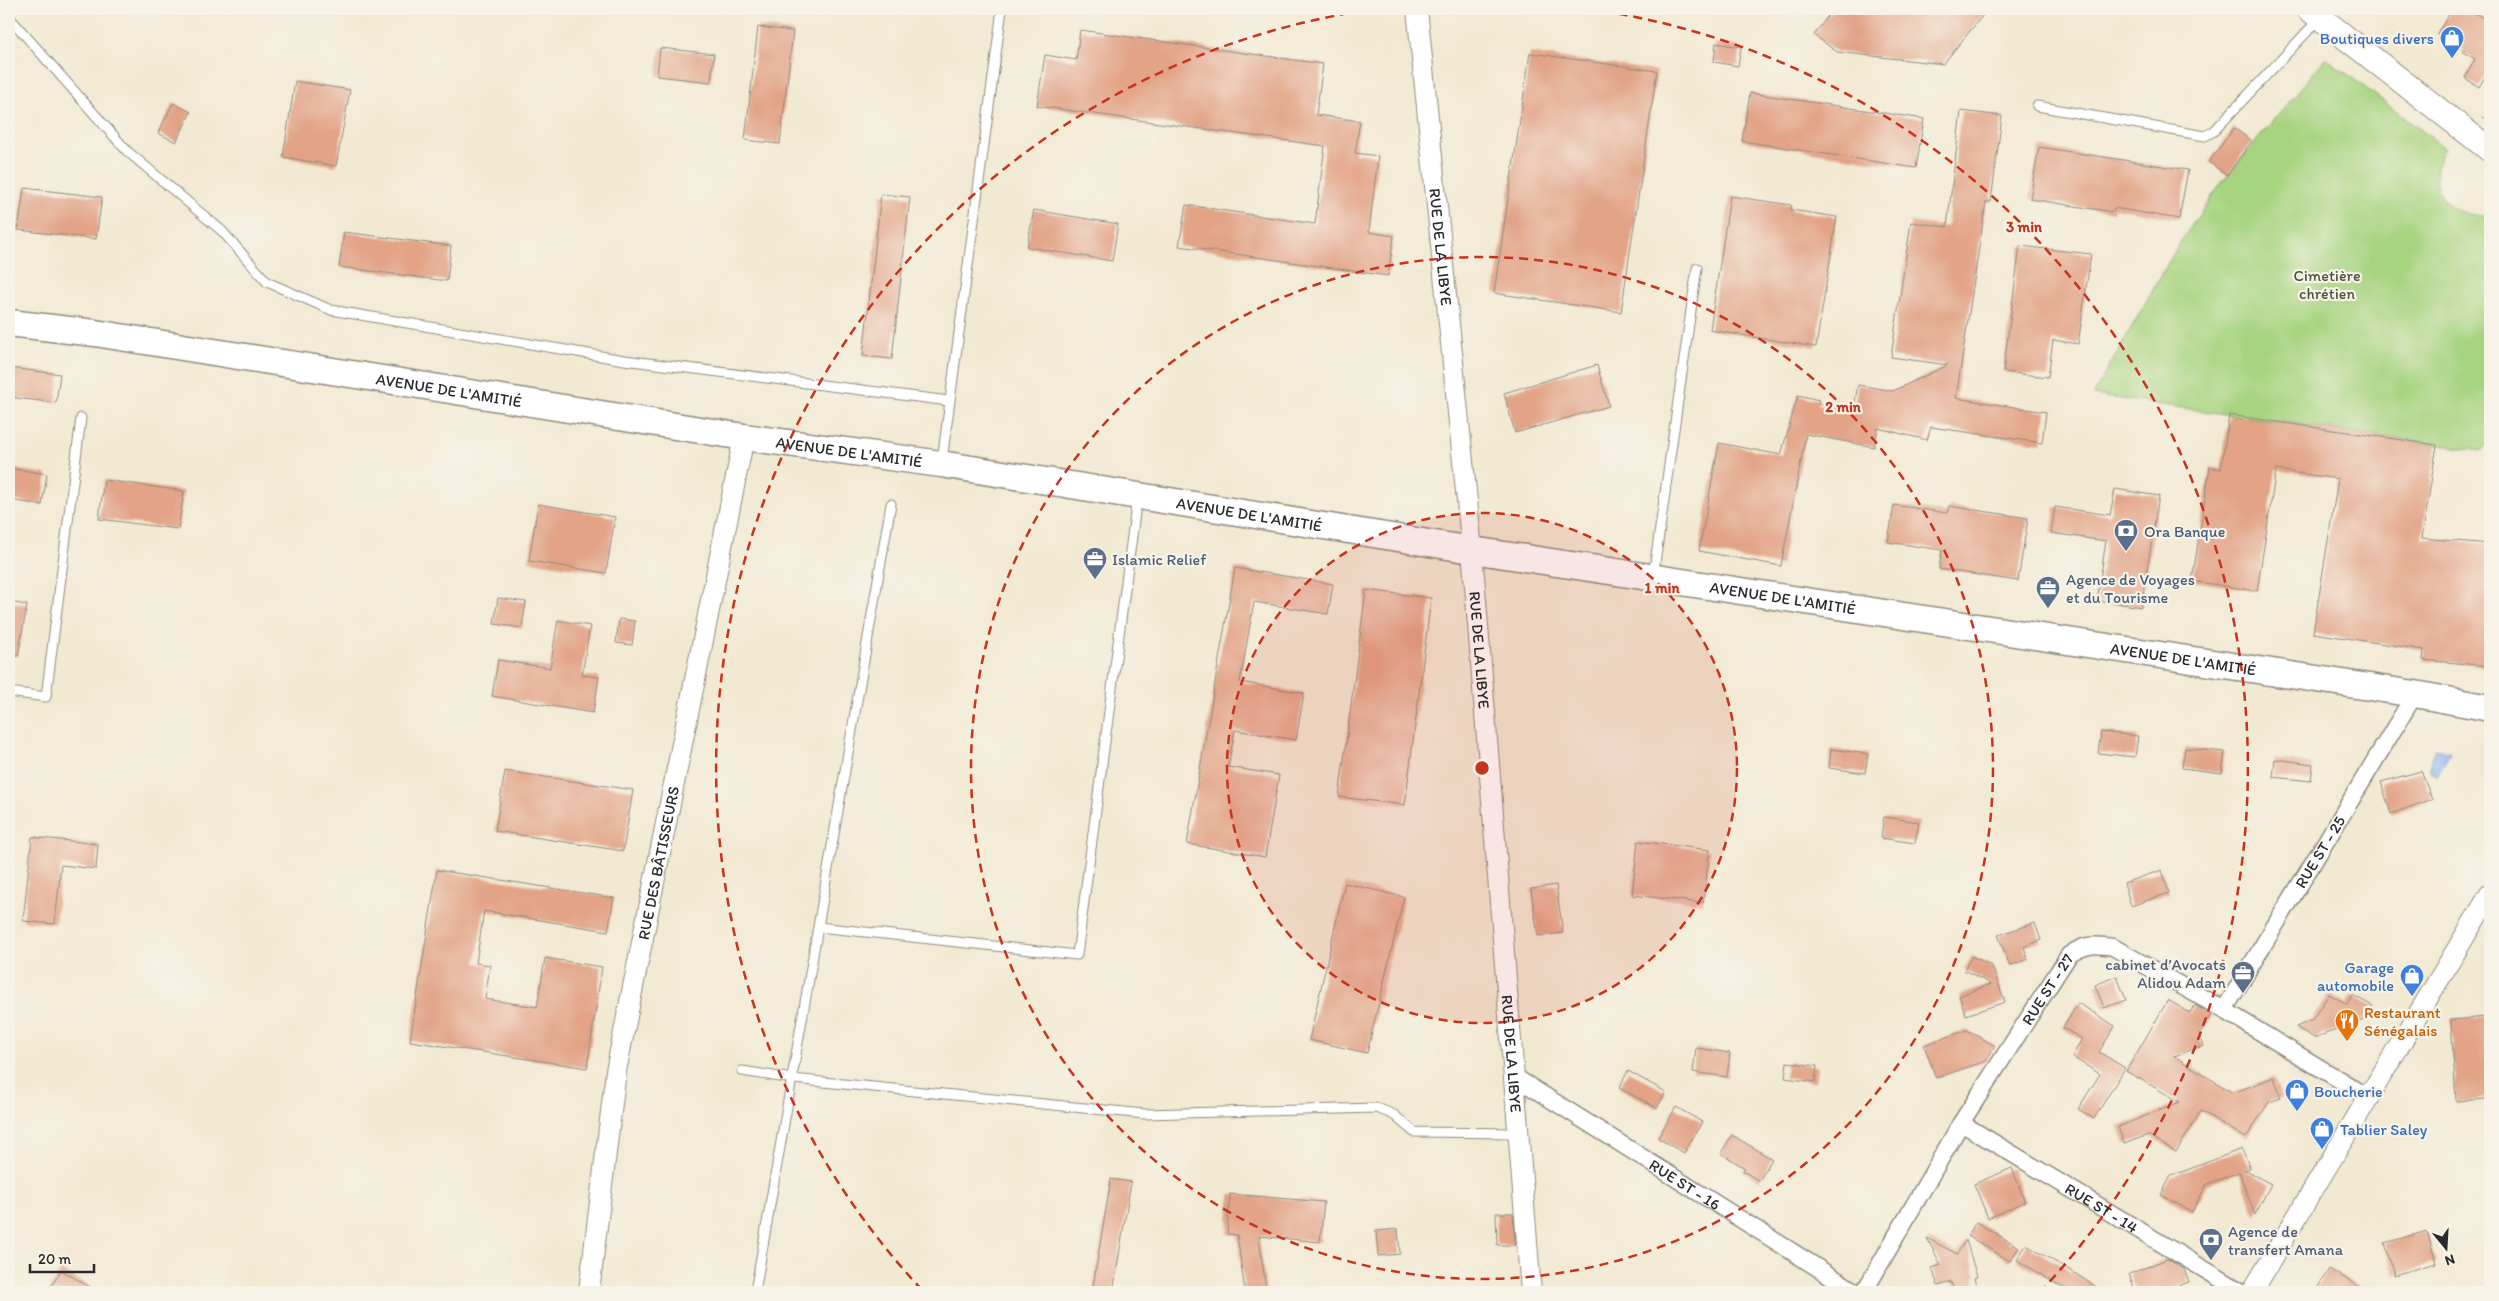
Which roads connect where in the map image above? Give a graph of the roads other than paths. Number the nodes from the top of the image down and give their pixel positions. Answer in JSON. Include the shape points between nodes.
{"nodes":[{"id":1,"x":1002,"y":9,"type":"edge"},
{"id":2,"x":1417,"y":9,"type":"edge"},
{"id":3,"x":2315,"y":13,"type":"edge"},
{"id":4,"x":9,"y":17,"type":"edge"},
{"id":5,"x":2037,"y":106,"type":"dead end"},
{"id":6,"x":2490,"y":150,"type":"edge"},
{"id":7,"x":1697,"y":268,"type":"dead end"},
{"id":8,"x":9,"y":323,"type":"edge"},
{"id":9,"x":950,"y":401,"type":"junction"},
{"id":10,"x":81,"y":418,"type":"dead end"},
{"id":11,"x":744,"y":437,"type":"junction"},
{"id":12,"x":941,"y":464,"type":"junction"},
{"id":13,"x":1137,"y":495,"type":"junction"},
{"id":14,"x":892,"y":504,"type":"dead end"},
{"id":15,"x":1472,"y":550,"type":"junction"},
{"id":16,"x":1653,"y":576,"type":"junction"},
{"id":17,"x":9,"y":692,"type":"edge"},
{"id":18,"x":2414,"y":694,"type":"junction"},
{"id":19,"x":2490,"y":708,"type":"edge"},
{"id":20,"x":2490,"y":894,"type":"edge"},
{"id":21,"x":819,"y":927,"type":"junction"},
{"id":22,"x":2224,"y":1010,"type":"junction"},
{"id":23,"x":742,"y":1072,"type":"dead end"},
{"id":24,"x":1515,"y":1076,"type":"junction"},
{"id":25,"x":792,"y":1079,"type":"junction"},
{"id":26,"x":2368,"y":1097,"type":"junction"},
{"id":27,"x":1961,"y":1123,"type":"junction"},
{"id":28,"x":1517,"y":1133,"type":"junction"},
{"id":29,"x":590,"y":1292,"type":"edge"},
{"id":30,"x":754,"y":1292,"type":"edge"},
{"id":31,"x":1531,"y":1292,"type":"edge"},
{"id":32,"x":1856,"y":1292,"type":"edge"},
{"id":33,"x":1864,"y":1292,"type":"edge"},
{"id":34,"x":2242,"y":1292,"type":"edge"},
{"id":35,"x":2252,"y":1292,"type":"edge"}],
"edges":[{"from":1,"to":9,"type":"lane"},
{"from":2,"to":15,"type":"street","name":"RUE DE LA LIBYE"},
{"from":3,"to":5,"type":"lane","via":[[2214,131],[2205,136]]},
{"from":3,"to":6,"type":"main road"},
{"from":4,"to":9,"type":"lane","via":[[127,151],[222,231],[267,282],[331,310],[624,360]]},
{"from":7,"to":16,"type":"lane"},
{"from":8,"to":11,"type":"main road","name":"AVENUE DE L'AMITIÉ","via":[[95,333]]},
{"from":9,"to":12,"type":"lane"},
{"from":10,"to":17,"type":"lane","via":[[46,697]]},
{"from":11,"to":12,"type":"main road","name":"AVENUE DE L'AMITIÉ"},
{"from":11,"to":29,"type":"street","name":"RUE DES BÂTISSEURS","via":[[616,1071]]},
{"from":12,"to":13,"type":"main road","name":"AVENUE DE L'AMITIÉ"},
{"from":13,"to":15,"type":"main road","name":"AVENUE DE L'AMITIÉ"},
{"from":13,"to":21,"type":"lane","via":[[1077,955]]},
{"from":14,"to":21,"type":"lane"},
{"from":15,"to":16,"type":"main road","name":"AVENUE DE L'AMITIÉ"},
{"from":15,"to":24,"type":"street","name":"RUE DE LA LIBYE"},
{"from":16,"to":18,"type":"main road","name":"AVENUE DE L'AMITIÉ"},
{"from":18,"to":19,"type":"main road","name":"AVENUE DE L'AMITIÉ"},
{"from":18,"to":22,"type":"street","name":"RUE ST - 25"},
{"from":20,"to":26,"type":"street"},
{"from":21,"to":25,"type":"lane"},
{"from":22,"to":26,"type":"street","name":"RUE ST - 27"},
{"from":22,"to":27,"type":"street","name":"RUE ST - 27","via":[[2113,947],[2094,944],[2081,947],[2069,955]]},
{"from":23,"to":25,"type":"lane"},
{"from":24,"to":28,"type":"street","name":"RUE DE LA LIBYE"},
{"from":24,"to":32,"type":"street","name":"RUE ST - 16"},
{"from":25,"to":28,"type":"lane","via":[[1144,1114],[1377,1108],[1394,1115],[1414,1132]]},
{"from":25,"to":30,"type":"lane"},
{"from":26,"to":35,"type":"street"},
{"from":27,"to":33,"type":"street","name":"RUE ST - 27"},
{"from":27,"to":34,"type":"street","name":"RUE ST - 14"},
{"from":28,"to":31,"type":"street","name":"RUE DE LA LIBYE"}]}
